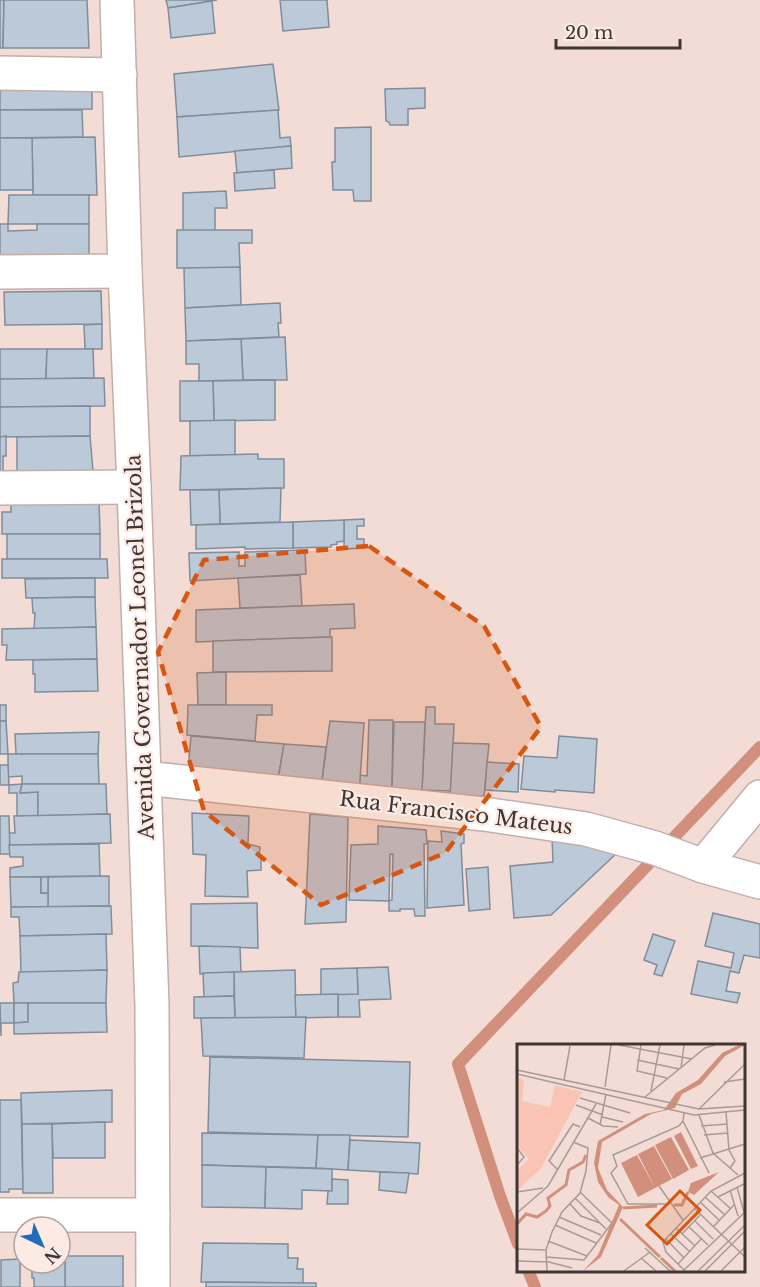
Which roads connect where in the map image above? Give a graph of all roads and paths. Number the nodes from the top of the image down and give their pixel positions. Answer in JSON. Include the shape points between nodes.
{"nodes":[{"id":1,"x":118,"y":3,"type":"edge"},
{"id":2,"x":0,"y":73,"type":"edge"},
{"id":3,"x":120,"y":75,"type":"junction"},
{"id":4,"x":125,"y":271,"type":"junction"},
{"id":5,"x":0,"y":272,"type":"edge"},
{"id":6,"x":134,"y":487,"type":"junction"},
{"id":7,"x":0,"y":488,"type":"edge"},
{"id":8,"x":145,"y":778,"type":"junction"},
{"id":9,"x":760,"y":797,"type":"edge"},
{"id":10,"x":703,"y":866,"type":"junction"},
{"id":11,"x":760,"y":882,"type":"edge"},
{"id":12,"x":0,"y":1215,"type":"edge"},
{"id":13,"x":153,"y":1215,"type":"junction"},
{"id":14,"x":153,"y":1287,"type":"edge"}],
"edges":[{"from":1,"to":3,"type":"street","name":"Avenida Governador Leonel Brizola"},
{"from":2,"to":3,"type":"street"},
{"from":3,"to":4,"type":"street","name":"Avenida Governador Leonel Brizola"},
{"from":4,"to":5,"type":"street"},
{"from":4,"to":6,"type":"street","name":"Avenida Governador Leonel Brizola"},
{"from":6,"to":7,"type":"street"},
{"from":6,"to":8,"type":"street","name":"Avenida Governador Leonel Brizola"},
{"from":8,"to":10,"type":"street","name":"Rua Francisco Mateus","via":[[484,814],[586,829]]},
{"from":8,"to":13,"type":"street","name":"Avenida Governador Leonel Brizola"},
{"from":9,"to":10,"type":"street"},
{"from":10,"to":11,"type":"street","name":"Rua Francisco Mateus"},
{"from":12,"to":13,"type":"street"},
{"from":13,"to":14,"type":"street","name":"Avenida Governador Leonel Brizola"}]}
